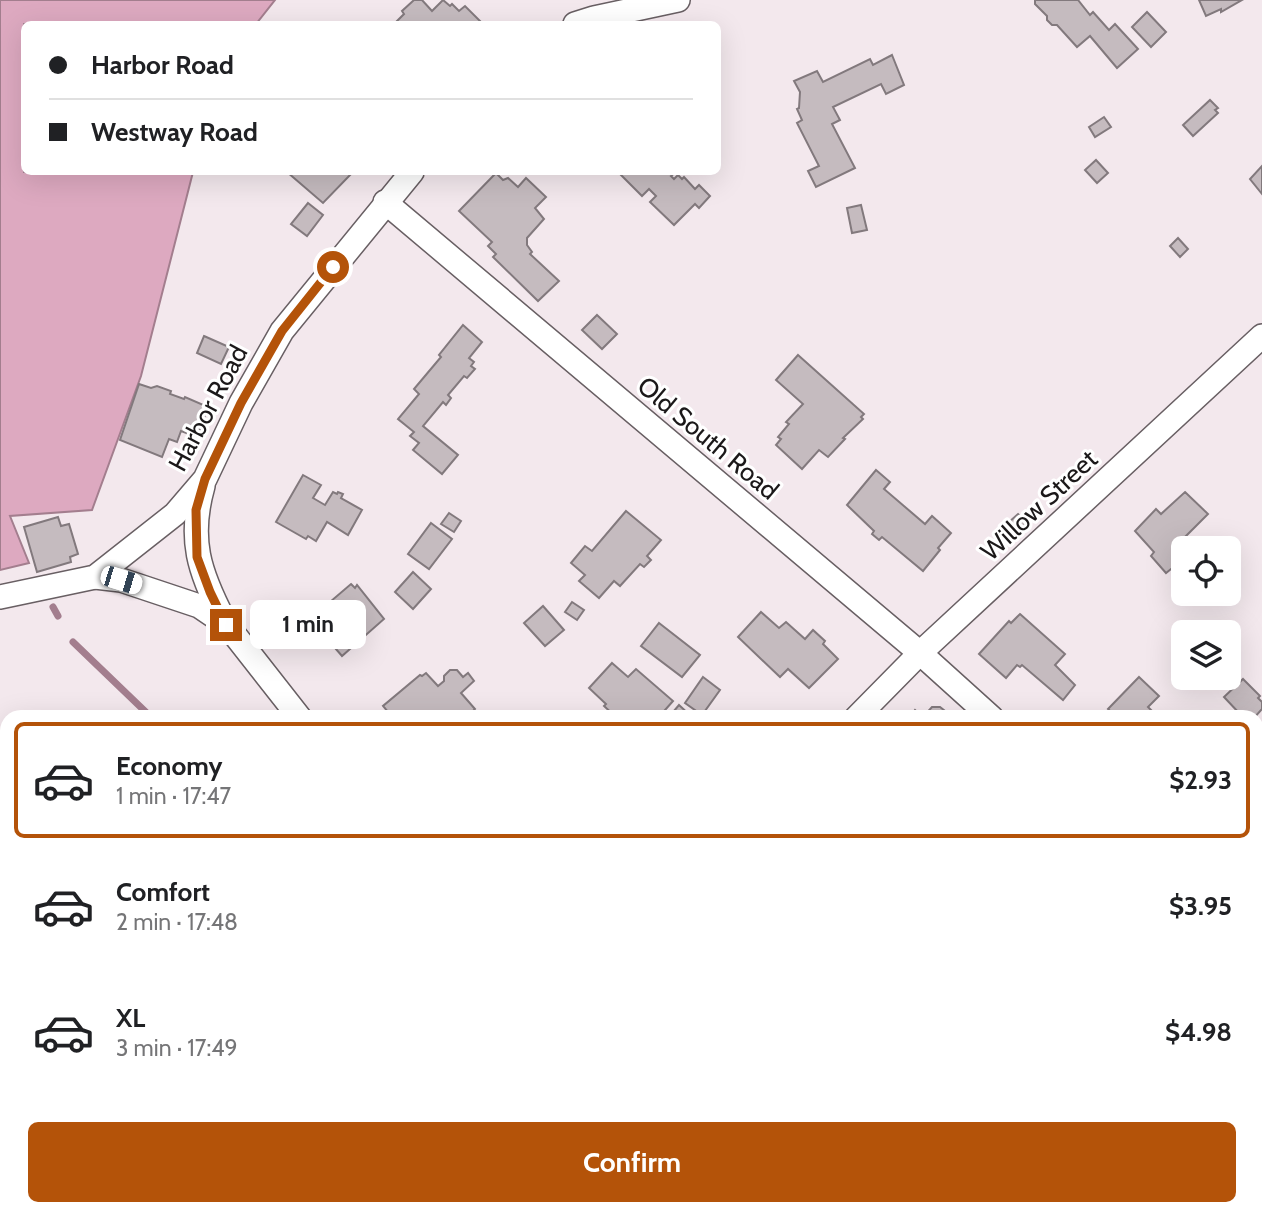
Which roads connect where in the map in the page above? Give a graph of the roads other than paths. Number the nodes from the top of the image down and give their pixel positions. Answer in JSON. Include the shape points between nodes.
{"nodes":[{"id":1,"x":678,"y":0,"type":"edge"},
{"id":2,"x":584,"y":21,"type":"edge"},
{"id":3,"x":409,"y":175,"type":"edge"},
{"id":4,"x":385,"y":202,"type":"junction"},
{"id":5,"x":1262,"y":336,"type":"edge"},
{"id":6,"x":205,"y":479,"type":"junction"},
{"id":7,"x":95,"y":577,"type":"junction"},
{"id":8,"x":0,"y":597,"type":"edge"},
{"id":9,"x":226,"y":625,"type":"junction"},
{"id":10,"x":920,"y":653,"type":"junction"},
{"id":11,"x":294,"y":710,"type":"edge"},
{"id":12,"x":864,"y":710,"type":"edge"},
{"id":13,"x":983,"y":710,"type":"edge"}],
"edges":[{"from":1,"to":2,"type":"street"},
{"from":3,"to":4,"type":"street","name":"Harbor Road"},
{"from":4,"to":6,"type":"street","name":"Harbor Road","via":[[282,331]]},
{"from":4,"to":10,"type":"street","name":"Old South Road"},
{"from":5,"to":10,"type":"street","name":"Willow Street"},
{"from":6,"to":7,"type":"street","name":"Harbor Road","via":[[175,514]]},
{"from":6,"to":9,"type":"street","via":[[196,510],[197,557]]},
{"from":7,"to":8,"type":"street","name":"Harbor Road"},
{"from":7,"to":9,"type":"street","via":[[175,596]]},
{"from":9,"to":11,"type":"street"},
{"from":10,"to":12,"type":"street","name":"Willow Street"},
{"from":10,"to":13,"type":"street","name":"Old South Road"}]}
